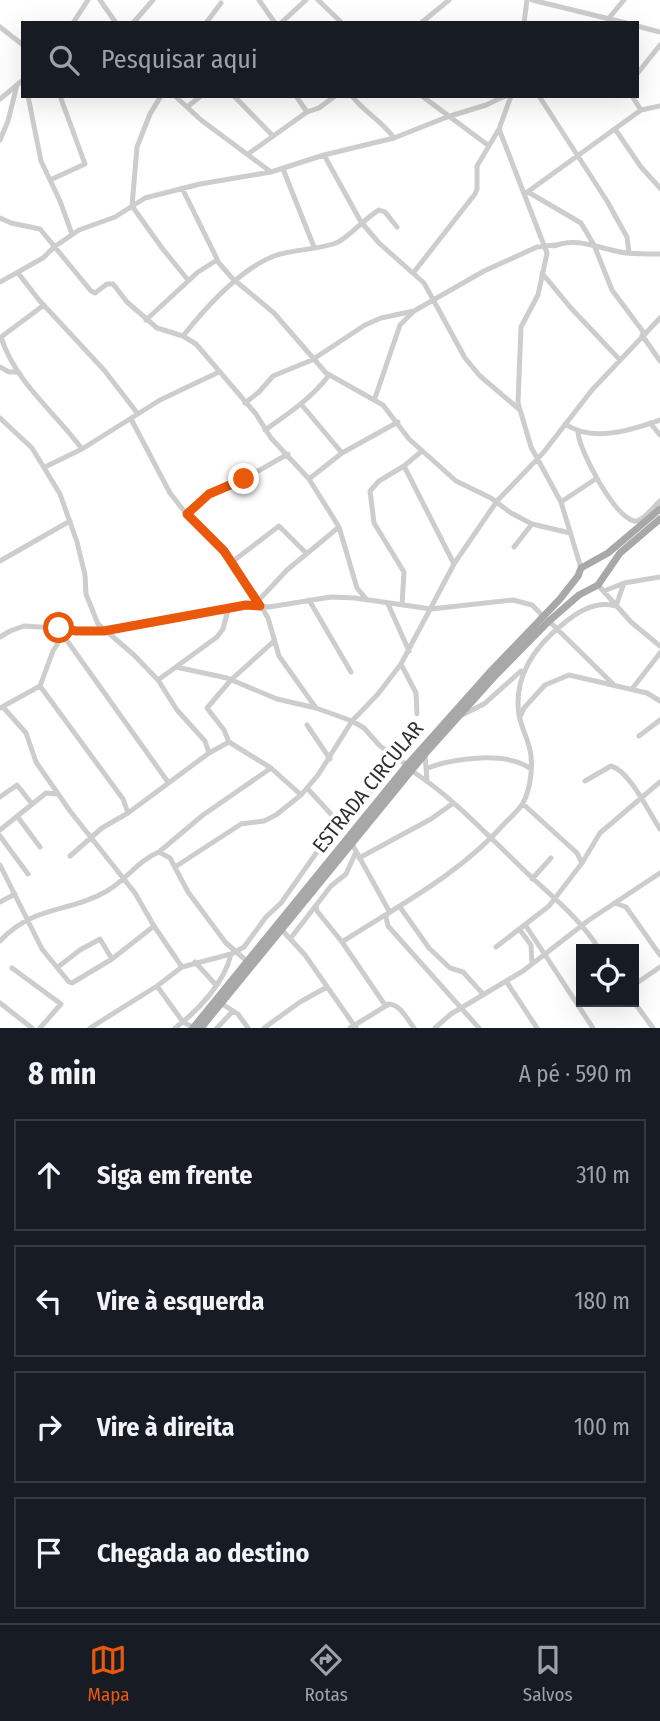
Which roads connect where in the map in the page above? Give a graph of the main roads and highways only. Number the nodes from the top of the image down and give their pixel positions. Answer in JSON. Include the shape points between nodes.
{"nodes":[{"id":1,"x":660,"y":509,"type":"edge"},
{"id":2,"x":660,"y":519,"type":"edge"},
{"id":3,"x":590,"y":564,"type":"junction"},
{"id":4,"x":578,"y":576,"type":"junction"},
{"id":5,"x":598,"y":585,"type":"junction"},
{"id":6,"x":546,"y":619,"type":"junction"},
{"id":7,"x":410,"y":768,"type":"junction"},
{"id":8,"x":193,"y":1028,"type":"edge"},
{"id":9,"x":201,"y":1028,"type":"edge"}],
"edges":[{"from":1,"to":3,"type":"main road"},
{"from":2,"to":5,"type":"main road","name":"ESTRADA CIRCULAR","via":[[620,553]]},
{"from":3,"to":4,"type":"main road","via":[[581,568]]},
{"from":3,"to":5,"type":"main road","via":[[600,570]]},
{"from":4,"to":5,"type":"main road","via":[[582,585]]},
{"from":4,"to":6,"type":"main road","name":"ESTRADA CIRCULAR"},
{"from":5,"to":6,"type":"main road","name":"ESTRADA CIRCULAR"},
{"from":6,"to":7,"type":"main road","name":"ESTRADA CIRCULAR"},
{"from":6,"to":7,"type":"main road","name":"ESTRADA CIRCULAR","via":[[489,673]]},
{"from":7,"to":8,"type":"main road","name":"ESTRADA CIRCULAR"},
{"from":7,"to":9,"type":"main road","name":"ESTRADA CIRCULAR"}]}
